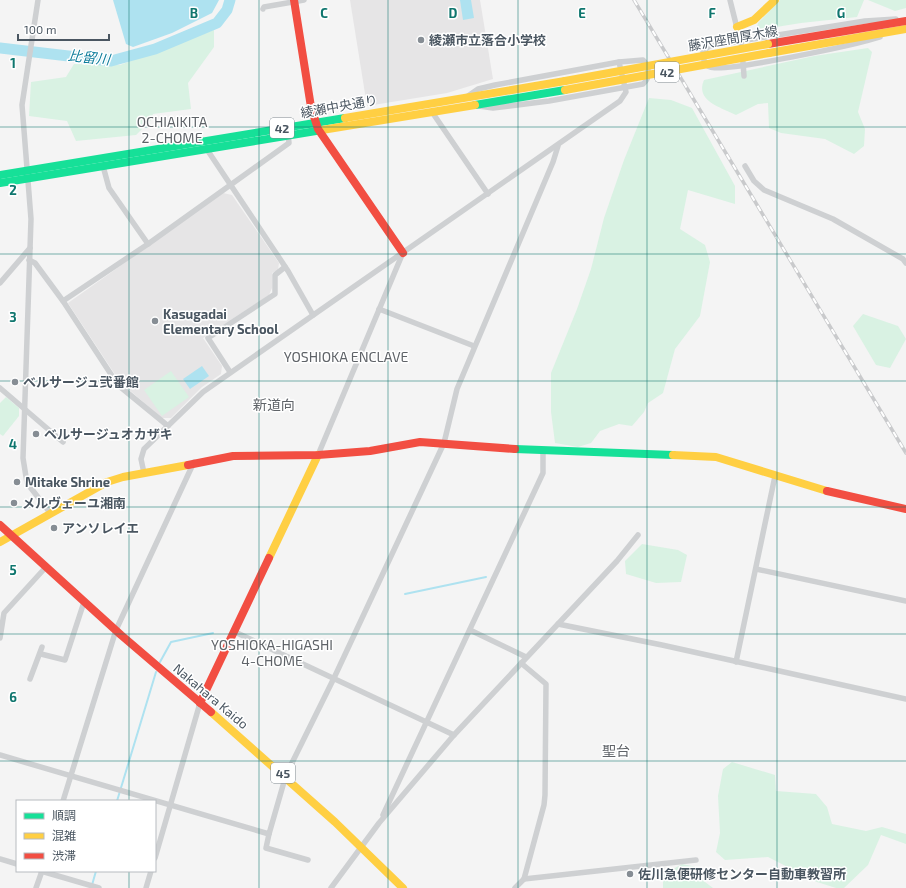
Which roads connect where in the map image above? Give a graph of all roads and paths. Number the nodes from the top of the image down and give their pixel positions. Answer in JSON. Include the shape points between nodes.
{"nodes":[{"id":1,"x":38,"y":0,"type":"edge"},
{"id":2,"x":304,"y":0,"type":"edge"},
{"id":3,"x":730,"y":0,"type":"edge"},
{"id":4,"x":775,"y":0,"type":"edge"},
{"id":5,"x":294,"y":1,"type":"edge"},
{"id":6,"x":263,"y":9,"type":"dead end"},
{"id":7,"x":906,"y":20,"type":"edge"},
{"id":8,"x":737,"y":27,"type":"junction"},
{"id":9,"x":906,"y":29,"type":"edge"},
{"id":10,"x":895,"y":32,"type":"junction"},
{"id":11,"x":740,"y":40,"type":"junction"},
{"id":12,"x":619,"y":62,"type":"junction"},
{"id":13,"x":744,"y":65,"type":"junction"},
{"id":14,"x":744,"y":76,"type":"dead end"},
{"id":15,"x":565,"y":81,"type":"joint"},
{"id":16,"x":625,"y":87,"type":"junction"},
{"id":17,"x":565,"y":90,"type":"joint"},
{"id":18,"x":466,"y":97,"type":"junction"},
{"id":19,"x":469,"y":105,"type":"junction"},
{"id":20,"x":432,"y":112,"type":"junction"},
{"id":21,"x":317,"y":125,"type":"junction"},
{"id":22,"x":288,"y":134,"type":"junction"},
{"id":23,"x":558,"y":146,"type":"junction"},
{"id":24,"x":206,"y":148,"type":"junction"},
{"id":25,"x":103,"y":166,"type":"junction"},
{"id":26,"x":745,"y":166,"type":"dead end"},
{"id":27,"x":28,"y":174,"type":"junction"},
{"id":28,"x":0,"y":176,"type":"edge"},
{"id":29,"x":0,"y":183,"type":"edge"},
{"id":30,"x":229,"y":185,"type":"junction"},
{"id":31,"x":488,"y":194,"type":"junction"},
{"id":32,"x":148,"y":244,"type":"junction"},
{"id":33,"x":30,"y":248,"type":"junction"},
{"id":34,"x":403,"y":253,"type":"junction"},
{"id":35,"x":29,"y":260,"type":"junction"},
{"id":36,"x":906,"y":263,"type":"edge"},
{"id":37,"x":285,"y":267,"type":"junction"},
{"id":38,"x":0,"y":283,"type":"edge"},
{"id":39,"x":63,"y":302,"type":"junction"},
{"id":40,"x":379,"y":309,"type":"junction"},
{"id":41,"x":313,"y":315,"type":"junction"},
{"id":42,"x":474,"y":346,"type":"junction"},
{"id":43,"x":230,"y":372,"type":"junction"},
{"id":44,"x":0,"y":388,"type":"edge"},
{"id":45,"x":23,"y":408,"type":"junction"},
{"id":46,"x":168,"y":426,"type":"junction"},
{"id":47,"x":64,"y":442,"type":"dead end"},
{"id":48,"x":444,"y":443,"type":"junction"},
{"id":49,"x":543,"y":451,"type":"junction"},
{"id":50,"x":318,"y":455,"type":"junction"},
{"id":51,"x":194,"y":462,"type":"junction"},
{"id":52,"x":144,"y":473,"type":"junction"},
{"id":53,"x":775,"y":476,"type":"junction"},
{"id":54,"x":906,"y":509,"type":"edge"},
{"id":55,"x":51,"y":514,"type":"junction"},
{"id":56,"x":0,"y":525,"type":"edge"},
{"id":57,"x":12,"y":535,"type":"junction"},
{"id":58,"x":638,"y":536,"type":"dead end"},
{"id":59,"x":0,"y":542,"type":"edge"},
{"id":60,"x":46,"y":567,"type":"junction"},
{"id":61,"x":756,"y":569,"type":"junction"},
{"id":62,"x":906,"y":601,"type":"edge"},
{"id":63,"x":84,"y":602,"type":"junction"},
{"id":64,"x":558,"y":624,"type":"junction"},
{"id":65,"x":116,"y":630,"type":"junction"},
{"id":66,"x":470,"y":630,"type":"junction"},
{"id":67,"x":235,"y":632,"type":"junction"},
{"id":68,"x":0,"y":638,"type":"edge"},
{"id":69,"x":42,"y":646,"type":"dead end"},
{"id":70,"x":41,"y":654,"type":"junction"},
{"id":71,"x":526,"y":657,"type":"junction"},
{"id":72,"x":521,"y":662,"type":"junction"},
{"id":73,"x":736,"y":662,"type":"junction"},
{"id":74,"x":334,"y":678,"type":"junction"},
{"id":75,"x":30,"y":679,"type":"dead end"},
{"id":76,"x":906,"y":699,"type":"edge"},
{"id":77,"x":200,"y":703,"type":"junction"},
{"id":78,"x":427,"y":722,"type":"junction"},
{"id":79,"x":454,"y":734,"type":"junction"},
{"id":80,"x":0,"y":755,"type":"edge"},
{"id":81,"x":71,"y":775,"type":"junction"},
{"id":82,"x":286,"y":775,"type":"junction"},
{"id":83,"x":63,"y":800,"type":"edge"},
{"id":84,"x":171,"y":804,"type":"junction"},
{"id":85,"x":379,"y":823,"type":"junction"},
{"id":86,"x":270,"y":834,"type":"junction"},
{"id":87,"x":362,"y":846,"type":"junction"},
{"id":88,"x":156,"y":855,"type":"edge"},
{"id":89,"x":0,"y":859,"type":"edge"},
{"id":90,"x":308,"y":860,"type":"dead end"},
{"id":91,"x":696,"y":860,"type":"dead end"},
{"id":92,"x":16,"y":864,"type":"edge"},
{"id":93,"x":41,"y":872,"type":"edge"},
{"id":94,"x":45,"y":872,"type":"edge"},
{"id":95,"x":151,"y":872,"type":"edge"},
{"id":96,"x":524,"y":879,"type":"junction"},
{"id":97,"x":94,"y":886,"type":"edge"},
{"id":98,"x":36,"y":888,"type":"edge"},
{"id":99,"x":146,"y":888,"type":"edge"},
{"id":100,"x":330,"y":888,"type":"edge"},
{"id":101,"x":403,"y":888,"type":"edge"},
{"id":102,"x":515,"y":888,"type":"edge"}],
"edges":[{"from":1,"to":27,"type":"street","via":[[22,105]]},
{"from":2,"to":5,"type":"street"},
{"from":3,"to":8,"type":"street"},
{"from":4,"to":8,"type":"main road","via":[[754,20]]},
{"from":5,"to":6,"type":"street","via":[[264,6]]},
{"from":5,"to":21,"type":"main road","via":[[311,108]]},
{"from":7,"to":11,"type":"street","via":[[865,21]]},
{"from":7,"to":15,"type":"main road","name":"藤沢座間厚木線","number":"42","bridge":true},
{"from":8,"to":11,"type":"street"},
{"from":9,"to":10,"type":"main road","name":"藤沢座間厚木線","number":"42"},
{"from":10,"to":13,"type":"street","via":[[838,47]]},
{"from":10,"to":17,"type":"main road","name":"藤沢座間厚木線","number":"42","bridge":true},
{"from":11,"to":13,"type":"street"},
{"from":11,"to":13,"type":"street","via":[[709,46],[703,52],[703,59],[713,68]]},
{"from":12,"to":16,"type":"street"},
{"from":12,"to":16,"type":"street","via":[[639,59],[646,64],[649,78],[647,82]]},
{"from":12,"to":18,"type":"street","via":[[478,89]]},
{"from":13,"to":14,"type":"street"},
{"from":15,"to":18,"type":"main road","name":"綾瀬中央通り","number":"42"},
{"from":16,"to":19,"type":"street","via":[[493,108]]},
{"from":16,"to":23,"type":"street","via":[[625,96],[620,101]]},
{"from":17,"to":19,"type":"main road","name":"綾瀬中央通り","number":"42"},
{"from":18,"to":21,"type":"main road","name":"綾瀬中央通り","number":"42"},
{"from":19,"to":20,"type":"main road","name":"綾瀬中央通り","number":"42"},
{"from":20,"to":21,"type":"main road","name":"綾瀬中央通り","number":"42"},
{"from":20,"to":31,"type":"street"},
{"from":21,"to":22,"type":"main road","name":"綾瀬中央通り","number":"42"},
{"from":21,"to":27,"type":"main road","name":"綾瀬中央通り","number":"42"},
{"from":21,"to":34,"type":"main road"},
{"from":22,"to":24,"type":"main road","name":"綾瀬中央通り","number":"42"},
{"from":22,"to":30,"type":"street","via":[[288,143]]},
{"from":23,"to":31,"type":"street"},
{"from":23,"to":42,"type":"street"},
{"from":24,"to":25,"type":"main road","name":"綾瀬中央通り","number":"42"},
{"from":24,"to":30,"type":"street"},
{"from":25,"to":27,"type":"main road","name":"綾瀬中央通り","number":"42"},
{"from":25,"to":32,"type":"street","via":[[109,188]]},
{"from":26,"to":36,"type":"street","via":[[754,181],[764,190],[843,224]]},
{"from":27,"to":28,"type":"main road","name":"綾瀬中央通り","number":"42"},
{"from":27,"to":29,"type":"main road","name":"綾瀬中央通り","number":"42"},
{"from":27,"to":33,"type":"street"},
{"from":30,"to":32,"type":"street"},
{"from":30,"to":37,"type":"street"},
{"from":31,"to":34,"type":"street"},
{"from":32,"to":39,"type":"street"},
{"from":33,"to":35,"type":"street"},
{"from":33,"to":38,"type":"street"},
{"from":34,"to":40,"type":"street"},
{"from":34,"to":41,"type":"street"},
{"from":35,"to":39,"type":"street","via":[[35,263]]},
{"from":35,"to":45,"type":"street"},
{"from":37,"to":41,"type":"street"},
{"from":37,"to":43,"type":"street","via":[[275,275],[275,294],[208,338]]},
{"from":39,"to":46,"type":"street","via":[[118,385]]},
{"from":40,"to":42,"type":"street"},
{"from":40,"to":50,"type":"street"},
{"from":41,"to":43,"type":"street"},
{"from":42,"to":48,"type":"street","via":[[457,389]]},
{"from":43,"to":46,"type":"street","via":[[203,392]]},
{"from":44,"to":45,"type":"street"},
{"from":45,"to":47,"type":"street"},
{"from":45,"to":55,"type":"street","via":[[23,470],[27,483]]},
{"from":46,"to":52,"type":"street","via":[[144,449],[141,459]]},
{"from":48,"to":49,"type":"main road"},
{"from":48,"to":50,"type":"main road","via":[[406,443],[370,451]]},
{"from":48,"to":74,"type":"street"},
{"from":49,"to":53,"type":"main road","via":[[702,455]]},
{"from":49,"to":66,"type":"street","via":[[543,473]]},
{"from":50,"to":51,"type":"main road","via":[[233,456]]},
{"from":50,"to":67,"type":"main road"},
{"from":51,"to":52,"type":"main road"},
{"from":51,"to":65,"type":"street"},
{"from":52,"to":55,"type":"main road","via":[[107,482]]},
{"from":53,"to":54,"type":"main road","via":[[832,493]]},
{"from":53,"to":61,"type":"street"},
{"from":55,"to":57,"type":"main road"},
{"from":56,"to":57,"type":"main road","name":"Nakahara Kaido","number":"45"},
{"from":57,"to":59,"type":"main road"},
{"from":57,"to":60,"type":"main road","name":"Nakahara Kaido","number":"45"},
{"from":58,"to":64,"type":"street"},
{"from":60,"to":63,"type":"main road","name":"Nakahara Kaido","number":"45"},
{"from":60,"to":68,"type":"street","via":[[4,613]]},
{"from":61,"to":62,"type":"street"},
{"from":61,"to":73,"type":"street"},
{"from":63,"to":65,"type":"main road","name":"Nakahara Kaido","number":"45"},
{"from":63,"to":70,"type":"street","via":[[65,660]]},
{"from":64,"to":71,"type":"street"},
{"from":64,"to":73,"type":"street"},
{"from":65,"to":77,"type":"main road","name":"Nakahara Kaido","number":"45"},
{"from":65,"to":81,"type":"street"},
{"from":66,"to":71,"type":"street"},
{"from":66,"to":78,"type":"street"},
{"from":67,"to":74,"type":"street"},
{"from":67,"to":77,"type":"main road"},
{"from":69,"to":70,"type":"street"},
{"from":70,"to":75,"type":"street"},
{"from":71,"to":72,"type":"street"},
{"from":72,"to":79,"type":"street"},
{"from":72,"to":96,"type":"street","via":[[546,684],[544,800]]},
{"from":73,"to":76,"type":"street"},
{"from":74,"to":78,"type":"street"},
{"from":74,"to":82,"type":"street"},
{"from":77,"to":82,"type":"main road","name":"Nakahara Kaido","number":"45"},
{"from":77,"to":84,"type":"street"},
{"from":78,"to":79,"type":"street"},
{"from":78,"to":85,"type":"street"},
{"from":79,"to":85,"type":"street"},
{"from":80,"to":81,"type":"street"},
{"from":81,"to":83,"type":"street"},
{"from":81,"to":84,"type":"street"},
{"from":82,"to":86,"type":"street"},
{"from":82,"to":87,"type":"main road","name":"Nakahara Kaido","number":"45"},
{"from":84,"to":86,"type":"street"},
{"from":84,"to":88,"type":"street"},
{"from":85,"to":87,"type":"street"},
{"from":86,"to":90,"type":"street","via":[[266,848]]},
{"from":87,"to":100,"type":"street"},
{"from":87,"to":101,"type":"main road","name":"Nakahara Kaido","number":"45"},
{"from":89,"to":92,"type":"street"},
{"from":91,"to":96,"type":"street"},
{"from":93,"to":98,"type":"street"},
{"from":94,"to":97,"type":"street"},
{"from":95,"to":99,"type":"street"},
{"from":96,"to":102,"type":"street"}]}
